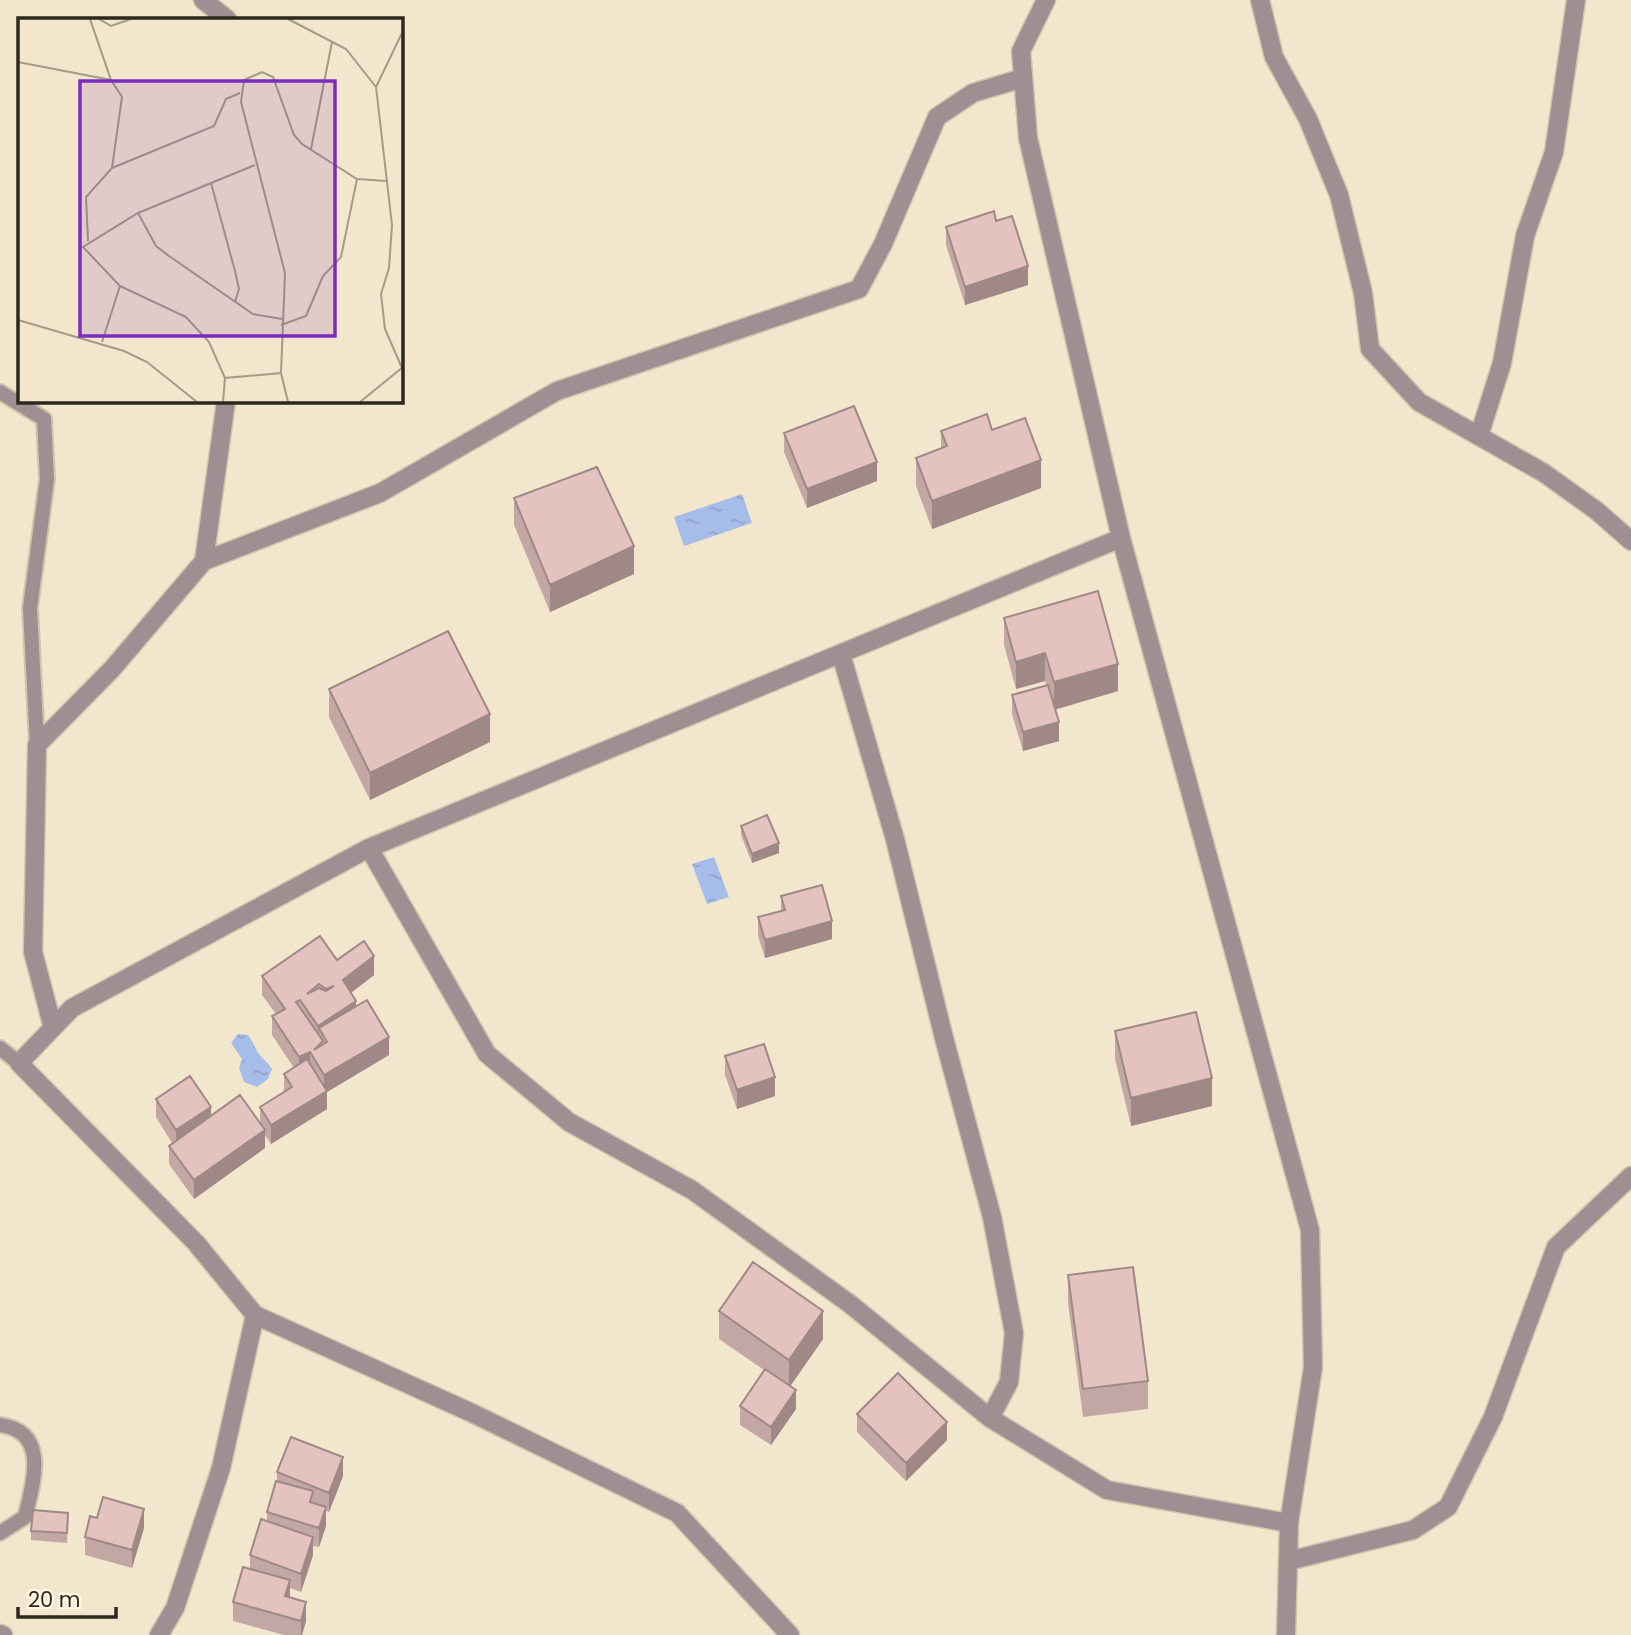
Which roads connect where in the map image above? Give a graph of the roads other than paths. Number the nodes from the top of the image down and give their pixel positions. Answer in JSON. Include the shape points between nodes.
{"nodes":[{"id":1,"x":203,"y":0,"type":"edge"},
{"id":2,"x":1046,"y":0,"type":"edge"},
{"id":3,"x":1260,"y":0,"type":"edge"},
{"id":4,"x":1576,"y":0,"type":"edge"},
{"id":5,"x":226,"y":18,"type":"edge"},
{"id":6,"x":1023,"y":78,"type":"junction"},
{"id":7,"x":0,"y":392,"type":"edge"},
{"id":8,"x":226,"y":402,"type":"edge"},
{"id":9,"x":1479,"y":436,"type":"junction"},
{"id":10,"x":1121,"y":538,"type":"junction"},
{"id":11,"x":1631,"y":541,"type":"edge"},
{"id":12,"x":204,"y":561,"type":"junction"},
{"id":13,"x":841,"y":654,"type":"junction"},
{"id":14,"x":37,"y":745,"type":"junction"},
{"id":15,"x":369,"y":848,"type":"junction"},
{"id":16,"x":53,"y":1028,"type":"junction"},
{"id":17,"x":0,"y":1048,"type":"edge"},
{"id":18,"x":19,"y":1063,"type":"junction"},
{"id":19,"x":1631,"y":1176,"type":"edge"},
{"id":20,"x":255,"y":1315,"type":"junction"},
{"id":21,"x":990,"y":1418,"type":"junction"},
{"id":22,"x":0,"y":1425,"type":"edge"},
{"id":23,"x":1289,"y":1523,"type":"junction"},
{"id":24,"x":0,"y":1533,"type":"edge"},
{"id":25,"x":1288,"y":1561,"type":"junction"},
{"id":26,"x":159,"y":1635,"type":"edge"},
{"id":27,"x":790,"y":1635,"type":"edge"},
{"id":28,"x":1286,"y":1635,"type":"edge"}],
"edges":[{"from":1,"to":5,"type":"street"},
{"from":2,"to":6,"type":"street","via":[[1021,51]]},
{"from":3,"to":9,"type":"street","via":[[1274,57],[1308,119],[1339,195],[1363,293],[1370,349],[1419,402]]},
{"from":4,"to":9,"type":"street","via":[[1554,152],[1525,236],[1502,363]]},
{"from":6,"to":10,"type":"street","via":[[1028,138]]},
{"from":6,"to":12,"type":"street","via":[[973,93],[937,117],[859,289],[557,391],[380,493]]},
{"from":7,"to":14,"type":"lane","via":[[44,419],[47,478],[30,608]]},
{"from":8,"to":12,"type":"street"},
{"from":9,"to":11,"type":"street","via":[[1544,473]]},
{"from":10,"to":13,"type":"street"},
{"from":10,"to":23,"type":"street","via":[[1310,1230],[1313,1367]]},
{"from":12,"to":14,"type":"street","via":[[112,669]]},
{"from":13,"to":15,"type":"street"},
{"from":13,"to":21,"type":"street","via":[[895,839],[992,1217],[1014,1333],[1009,1382]]},
{"from":14,"to":16,"type":"street","via":[[33,952]]},
{"from":15,"to":16,"type":"street","via":[[72,1009]]},
{"from":15,"to":21,"type":"street","via":[[487,1054],[569,1122],[692,1190],[850,1304]]},
{"from":16,"to":18,"type":"street"},
{"from":17,"to":18,"type":"lane"},
{"from":18,"to":20,"type":"street","via":[[196,1243]]},
{"from":19,"to":25,"type":"street","via":[[1556,1247],[1493,1417],[1448,1507],[1413,1530]]},
{"from":20,"to":26,"type":"street","via":[[221,1468],[175,1608]]},
{"from":20,"to":27,"type":"street","via":[[677,1513]]},
{"from":21,"to":23,"type":"street","via":[[1107,1490]]},
{"from":22,"to":24,"type":"lane","via":[[28,1439],[36,1459],[24,1517]]},
{"from":23,"to":25,"type":"street"},
{"from":25,"to":28,"type":"street"}]}
